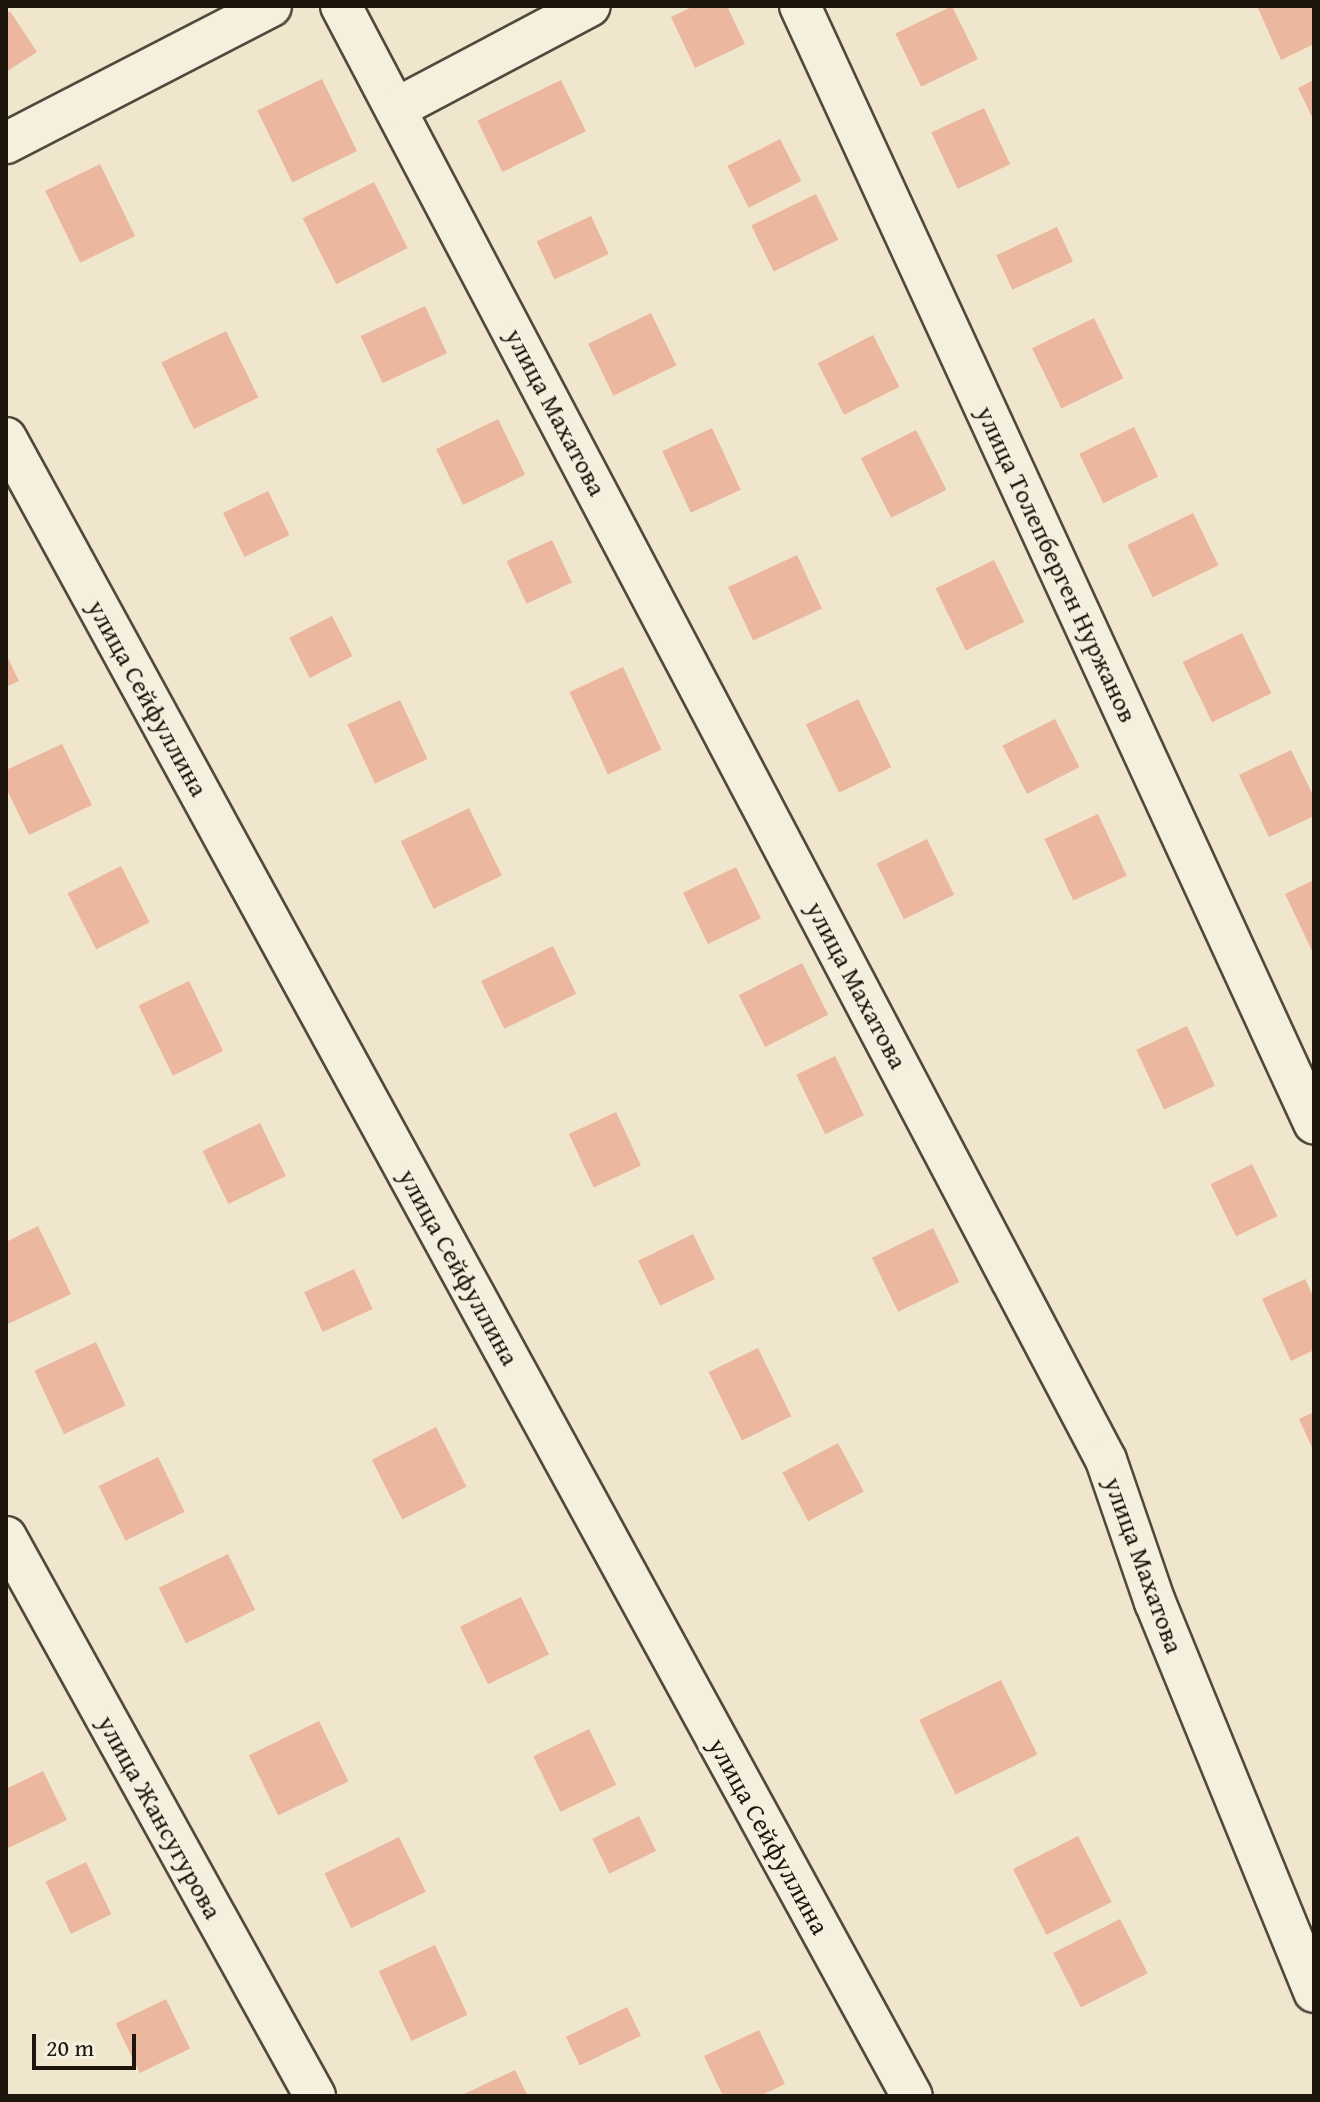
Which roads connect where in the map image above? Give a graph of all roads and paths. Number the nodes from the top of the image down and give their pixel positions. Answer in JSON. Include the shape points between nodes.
{"nodes":[{"id":1,"x":271,"y":6,"type":"edge"},
{"id":2,"x":341,"y":6,"type":"edge"},
{"id":3,"x":590,"y":6,"type":"edge"},
{"id":4,"x":800,"y":6,"type":"edge"},
{"id":5,"x":397,"y":108,"type":"junction"},
{"id":6,"x":6,"y":143,"type":"edge"},
{"id":7,"x":6,"y":438,"type":"edge"},
{"id":8,"x":1314,"y":1123,"type":"edge"},
{"id":9,"x":6,"y":1537,"type":"edge"},
{"id":10,"x":1314,"y":1992,"type":"edge"},
{"id":11,"x":315,"y":2096,"type":"edge"},
{"id":12,"x":912,"y":2096,"type":"edge"}],
"edges":[{"from":1,"to":6,"type":"street"},
{"from":2,"to":5,"type":"street","name":"улица Махатова"},
{"from":3,"to":5,"type":"street"},
{"from":4,"to":8,"type":"street","name":"улица Толепберген Нуржанов"},
{"from":5,"to":10,"type":"street","name":"улица Махатова","via":[[1106,1460],[1155,1602]]},
{"from":7,"to":12,"type":"street","name":"улица Сейфуллина"},
{"from":9,"to":11,"type":"street","name":"улица Жансугурова"}]}
